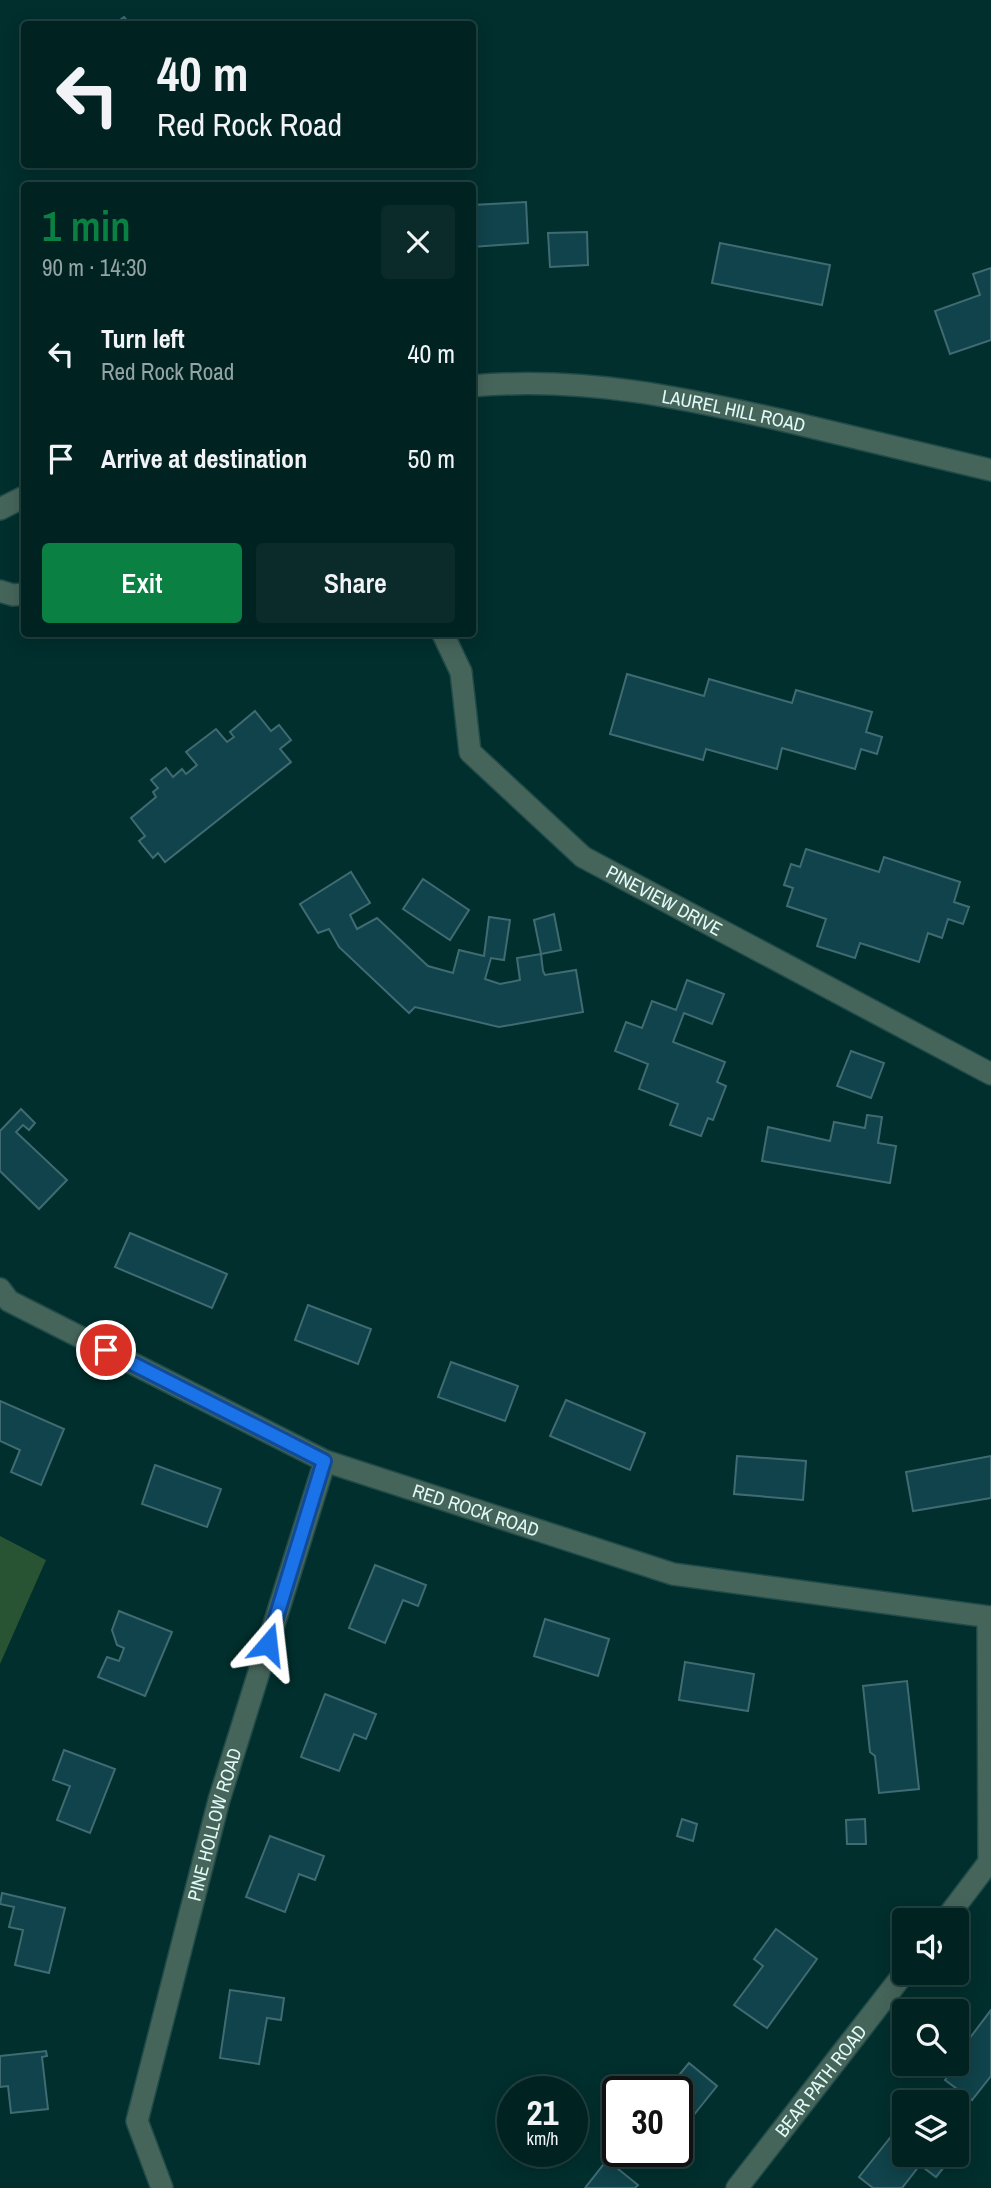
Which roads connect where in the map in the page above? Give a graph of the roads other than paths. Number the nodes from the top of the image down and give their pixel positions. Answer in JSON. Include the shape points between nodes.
{"nodes":[{"id":1,"x":476,"y":386,"type":"edge"},
{"id":2,"x":991,"y":470,"type":"edge"},
{"id":3,"x":21,"y":498,"type":"edge"},
{"id":4,"x":0,"y":509,"type":"edge"},
{"id":5,"x":0,"y":591,"type":"edge"},
{"id":6,"x":21,"y":595,"type":"edge"},
{"id":7,"x":444,"y":637,"type":"edge"},
{"id":8,"x":991,"y":1074,"type":"edge"},
{"id":9,"x":0,"y":1289,"type":"edge"},
{"id":10,"x":324,"y":1461,"type":"junction"},
{"id":11,"x":989,"y":1618,"type":"edge"},
{"id":12,"x":954,"y":1908,"type":"edge"},
{"id":13,"x":895,"y":1985,"type":"edge"},
{"id":14,"x":163,"y":2188,"type":"edge"},
{"id":15,"x":737,"y":2188,"type":"edge"}],
"edges":[{"from":1,"to":2,"type":"street","name":"LAUREL HILL ROAD","via":[[519,382],[621,387],[692,399]]},
{"from":3,"to":4,"type":"street"},
{"from":5,"to":6,"type":"street"},
{"from":7,"to":8,"type":"street","name":"PINEVIEW DRIVE","via":[[461,672],[470,752],[583,857]]},
{"from":9,"to":10,"type":"street","name":"RED ROCK ROAD","via":[[9,1301]]},
{"from":10,"to":11,"type":"street","name":"RED ROCK ROAD","via":[[673,1574]]},
{"from":10,"to":14,"type":"street","name":"PINE HOLLOW ROAD","via":[[219,1800],[136,2120]]},
{"from":11,"to":12,"type":"street","via":[[989,1862]]},
{"from":13,"to":15,"type":"street","name":"BEAR PATH ROAD"}]}
